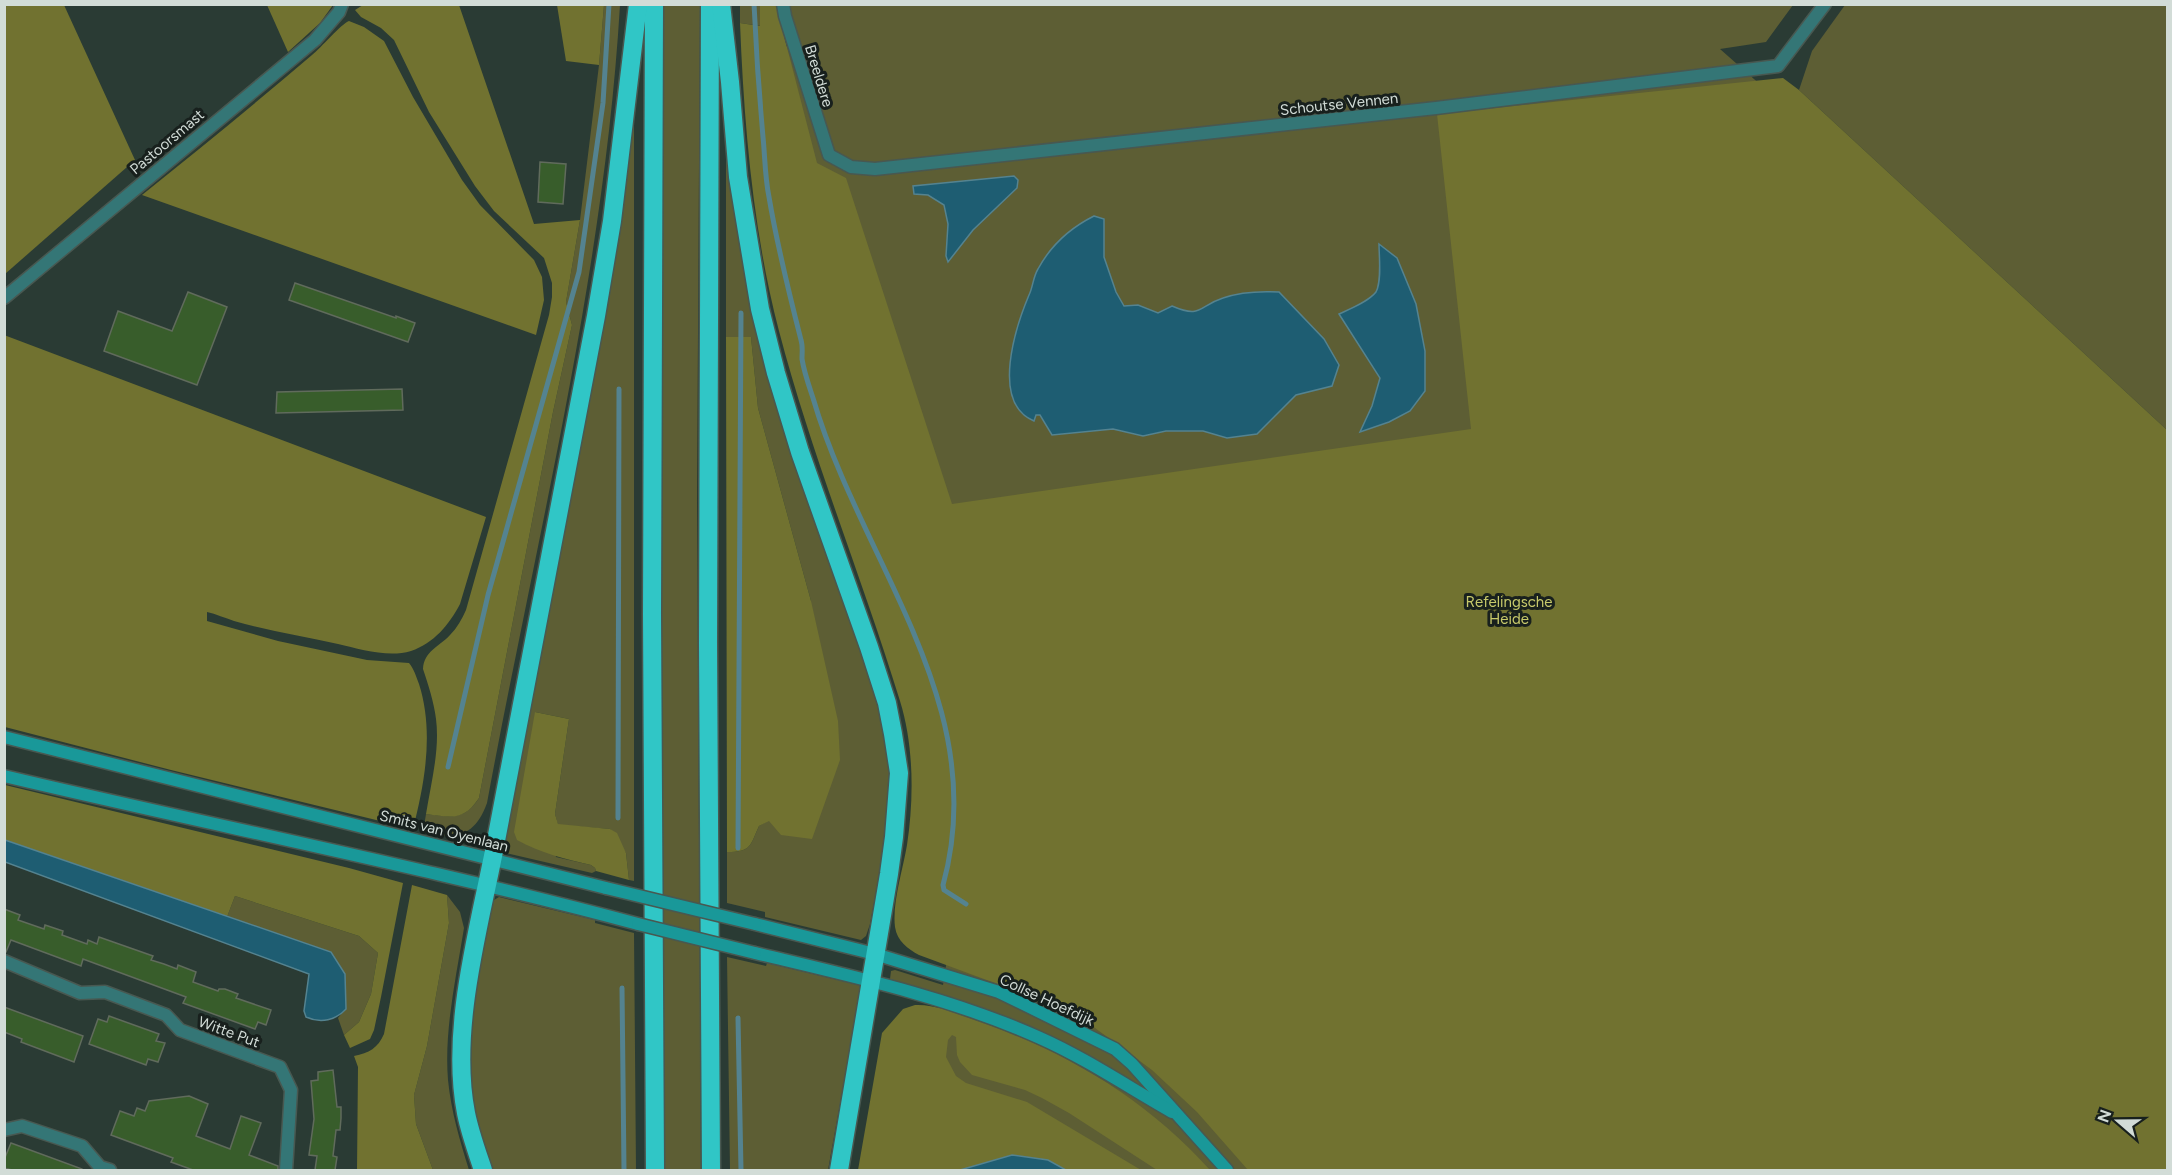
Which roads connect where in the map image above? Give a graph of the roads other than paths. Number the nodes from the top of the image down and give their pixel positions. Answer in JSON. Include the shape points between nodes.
{"nodes":[{"id":1,"x":342,"y":4,"type":"edge"},
{"id":2,"x":638,"y":4,"type":"edge"},
{"id":3,"x":654,"y":4,"type":"edge"},
{"id":4,"x":710,"y":4,"type":"edge"},
{"id":5,"x":721,"y":4,"type":"edge"},
{"id":6,"x":783,"y":4,"type":"edge"},
{"id":7,"x":1825,"y":4,"type":"edge"},
{"id":8,"x":829,"y":155,"type":"joint"},
{"id":9,"x":4,"y":298,"type":"edge"},
{"id":10,"x":4,"y":737,"type":"edge"},
{"id":11,"x":4,"y":776,"type":"edge"},
{"id":12,"x":493,"y":859,"type":"junction"},
{"id":13,"x":486,"y":887,"type":"junction"},
{"id":14,"x":875,"y":954,"type":"junction"},
{"id":15,"x":4,"y":961,"type":"edge"},
{"id":16,"x":872,"y":981,"type":"junction"},
{"id":17,"x":1180,"y":1116,"type":"junction"},
{"id":18,"x":4,"y":1130,"type":"edge"},
{"id":19,"x":110,"y":1170,"type":"edge"},
{"id":20,"x":286,"y":1170,"type":"edge"},
{"id":21,"x":483,"y":1170,"type":"edge"},
{"id":22,"x":655,"y":1170,"type":"edge"},
{"id":23,"x":711,"y":1170,"type":"edge"},
{"id":24,"x":839,"y":1170,"type":"edge"},
{"id":25,"x":1227,"y":1170,"type":"edge"}],
"edges":[{"from":1,"to":9,"type":"street","name":"Pastoorsmast","via":[[315,40]]},
{"from":2,"to":12,"type":"highway","via":[[612,221],[596,316]]},
{"from":3,"to":22,"type":"highway"},
{"from":4,"to":23,"type":"highway"},
{"from":5,"to":14,"type":"highway","via":[[738,177],[760,309],[800,452],[887,703],[893,734],[899,773],[897,803]]},
{"from":6,"to":8,"type":"street","name":"Breeldere"},
{"from":7,"to":8,"type":"street","name":"Schoutse Vennen","via":[[1778,66],[875,169],[851,167]]},
{"from":10,"to":12,"type":"main road","name":"Smits van Oyenlaan"},
{"from":11,"to":13,"type":"main road"},
{"from":12,"to":13,"type":"highway"},
{"from":12,"to":14,"type":"main road","name":"Smits van Oyenlaan","bridge":true},
{"from":13,"to":16,"type":"main road","bridge":true},
{"from":13,"to":21,"type":"highway","via":[[464,1017],[462,1055],[466,1113]]},
{"from":14,"to":16,"type":"highway"},
{"from":14,"to":17,"type":"main road","name":"Collse Hoefdijk","via":[[999,992],[1115,1049]]},
{"from":15,"to":20,"type":"street","name":"Witte Put","via":[[80,993],[105,992],[156,1011],[166,1015],[180,1030],[280,1067],[291,1090]]},
{"from":16,"to":17,"type":"main road","name":"Collse Hoefdijk","via":[[933,998],[1041,1038]]},
{"from":16,"to":24,"type":"highway"},
{"from":17,"to":25,"type":"main road","name":"Collse Hoefdijk"},
{"from":18,"to":19,"type":"street","via":[[22,1126],[82,1146],[100,1167]]}]}
